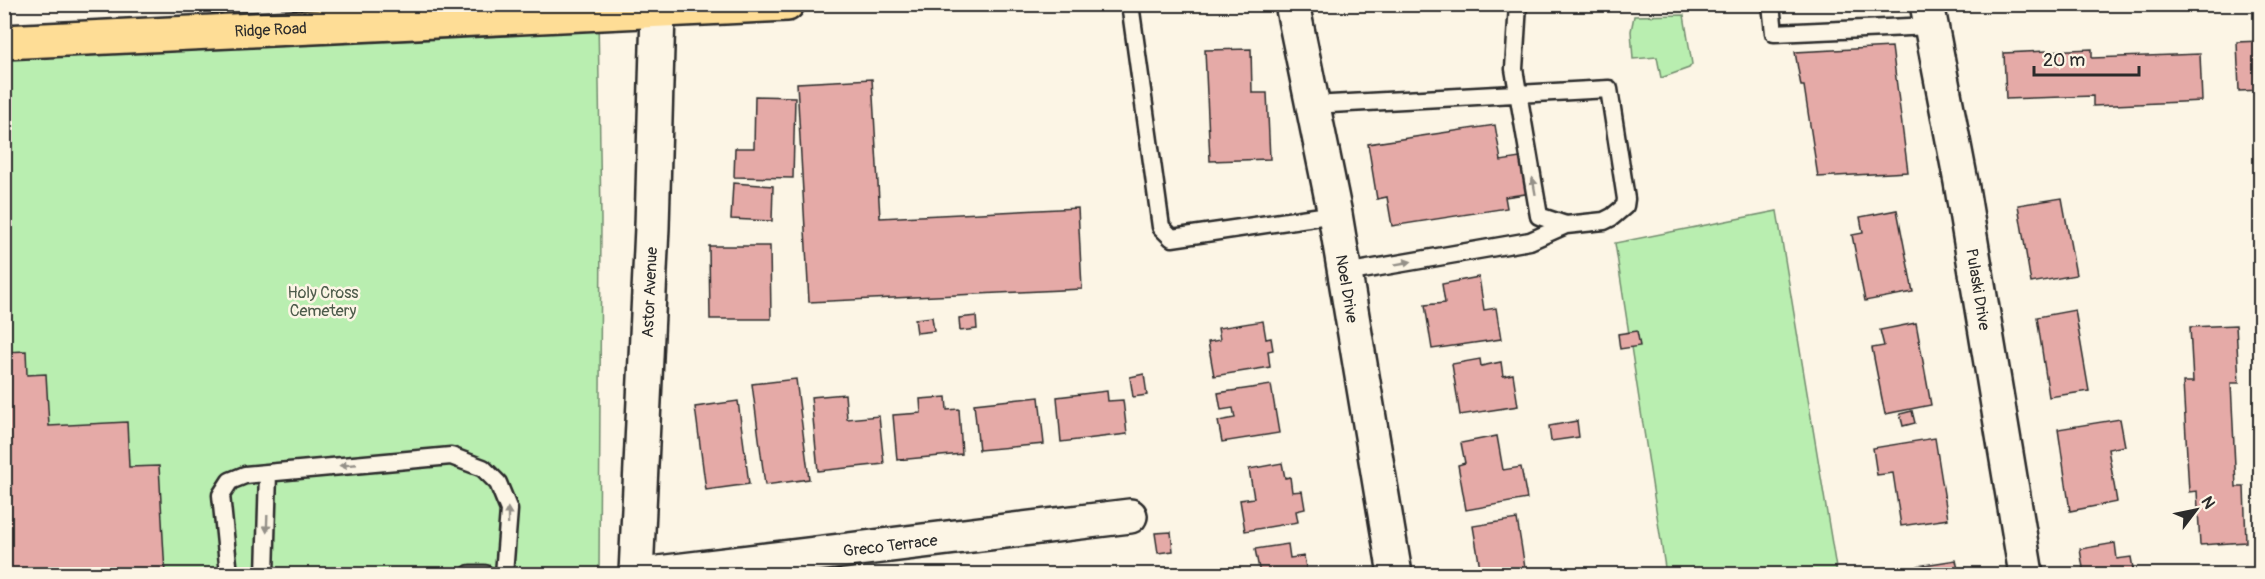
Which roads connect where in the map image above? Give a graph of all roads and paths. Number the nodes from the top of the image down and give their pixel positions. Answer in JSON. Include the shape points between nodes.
{"nodes":[{"id":1,"x":787,"y":4,"type":"edge"},
{"id":2,"x":1130,"y":4,"type":"edge"},
{"id":3,"x":1292,"y":4,"type":"edge"},
{"id":4,"x":1518,"y":4,"type":"edge"},
{"id":5,"x":1771,"y":4,"type":"edge"},
{"id":6,"x":658,"y":11,"type":"junction"},
{"id":7,"x":1929,"y":15,"type":"edge"},
{"id":8,"x":4,"y":42,"type":"edge"},
{"id":9,"x":1518,"y":94,"type":"junction"},
{"id":10,"x":1312,"y":105,"type":"junction"},
{"id":11,"x":1335,"y":214,"type":"junction"},
{"id":12,"x":1539,"y":216,"type":"junction"},
{"id":13,"x":1566,"y":225,"type":"junction"},
{"id":14,"x":1530,"y":241,"type":"junction"},
{"id":15,"x":1345,"y":273,"type":"junction"},
{"id":16,"x":268,"y":473,"type":"junction"},
{"id":17,"x":1130,"y":516,"type":"dead end"},
{"id":18,"x":229,"y":574,"type":"edge"},
{"id":19,"x":265,"y":574,"type":"edge"},
{"id":20,"x":470,"y":574,"type":"edge"},
{"id":21,"x":485,"y":574,"type":"edge"},
{"id":22,"x":504,"y":574,"type":"edge"},
{"id":23,"x":636,"y":574,"type":"edge"},
{"id":24,"x":650,"y":574,"type":"edge"},
{"id":25,"x":1395,"y":574,"type":"edge"},
{"id":26,"x":2026,"y":574,"type":"edge"}],
"edges":[{"from":1,"to":6,"type":"main road","name":"Ridge Road"},
{"from":2,"to":11,"type":"lane","via":[[1161,227],[1172,238]]},
{"from":3,"to":10,"type":"street","name":"Noel Drive"},
{"from":4,"to":9,"type":"lane","via":[[1514,69]]},
{"from":5,"to":7,"type":"lane","via":[[1774,33]]},
{"from":6,"to":8,"type":"main road","name":"Ridge Road"},
{"from":6,"to":23,"type":"street","name":"Astor Avenue"},
{"from":7,"to":26,"type":"street","name":"Pulaski Drive"},
{"from":9,"to":10,"type":"lane"},
{"from":12,"to":9,"type":"lane","one_way":true},
{"from":9,"to":13,"type":"lane","via":[[1608,89],[1626,191],[1625,206],[1604,221]]},
{"from":10,"to":11,"type":"street","name":"Noel Drive"},
{"from":11,"to":15,"type":"street","name":"Noel Drive"},
{"from":12,"to":13,"type":"lane"},
{"from":12,"to":14,"type":"lane"},
{"from":13,"to":14,"type":"lane"},
{"from":15,"to":14,"type":"lane","one_way":true},
{"from":15,"to":25,"type":"street","name":"Noel Drive"},
{"from":16,"to":18,"type":"lane","via":[[245,475],[230,482],[221,495]]},
{"from":16,"to":19,"type":"lane","one_way":true},
{"from":22,"to":16,"type":"lane","one_way":true,"via":[[509,510],[498,483],[483,468],[451,456]]},
{"from":17,"to":24,"type":"street","name":"Greco Terrace"},
{"from":20,"to":21,"type":"lane"}]}
